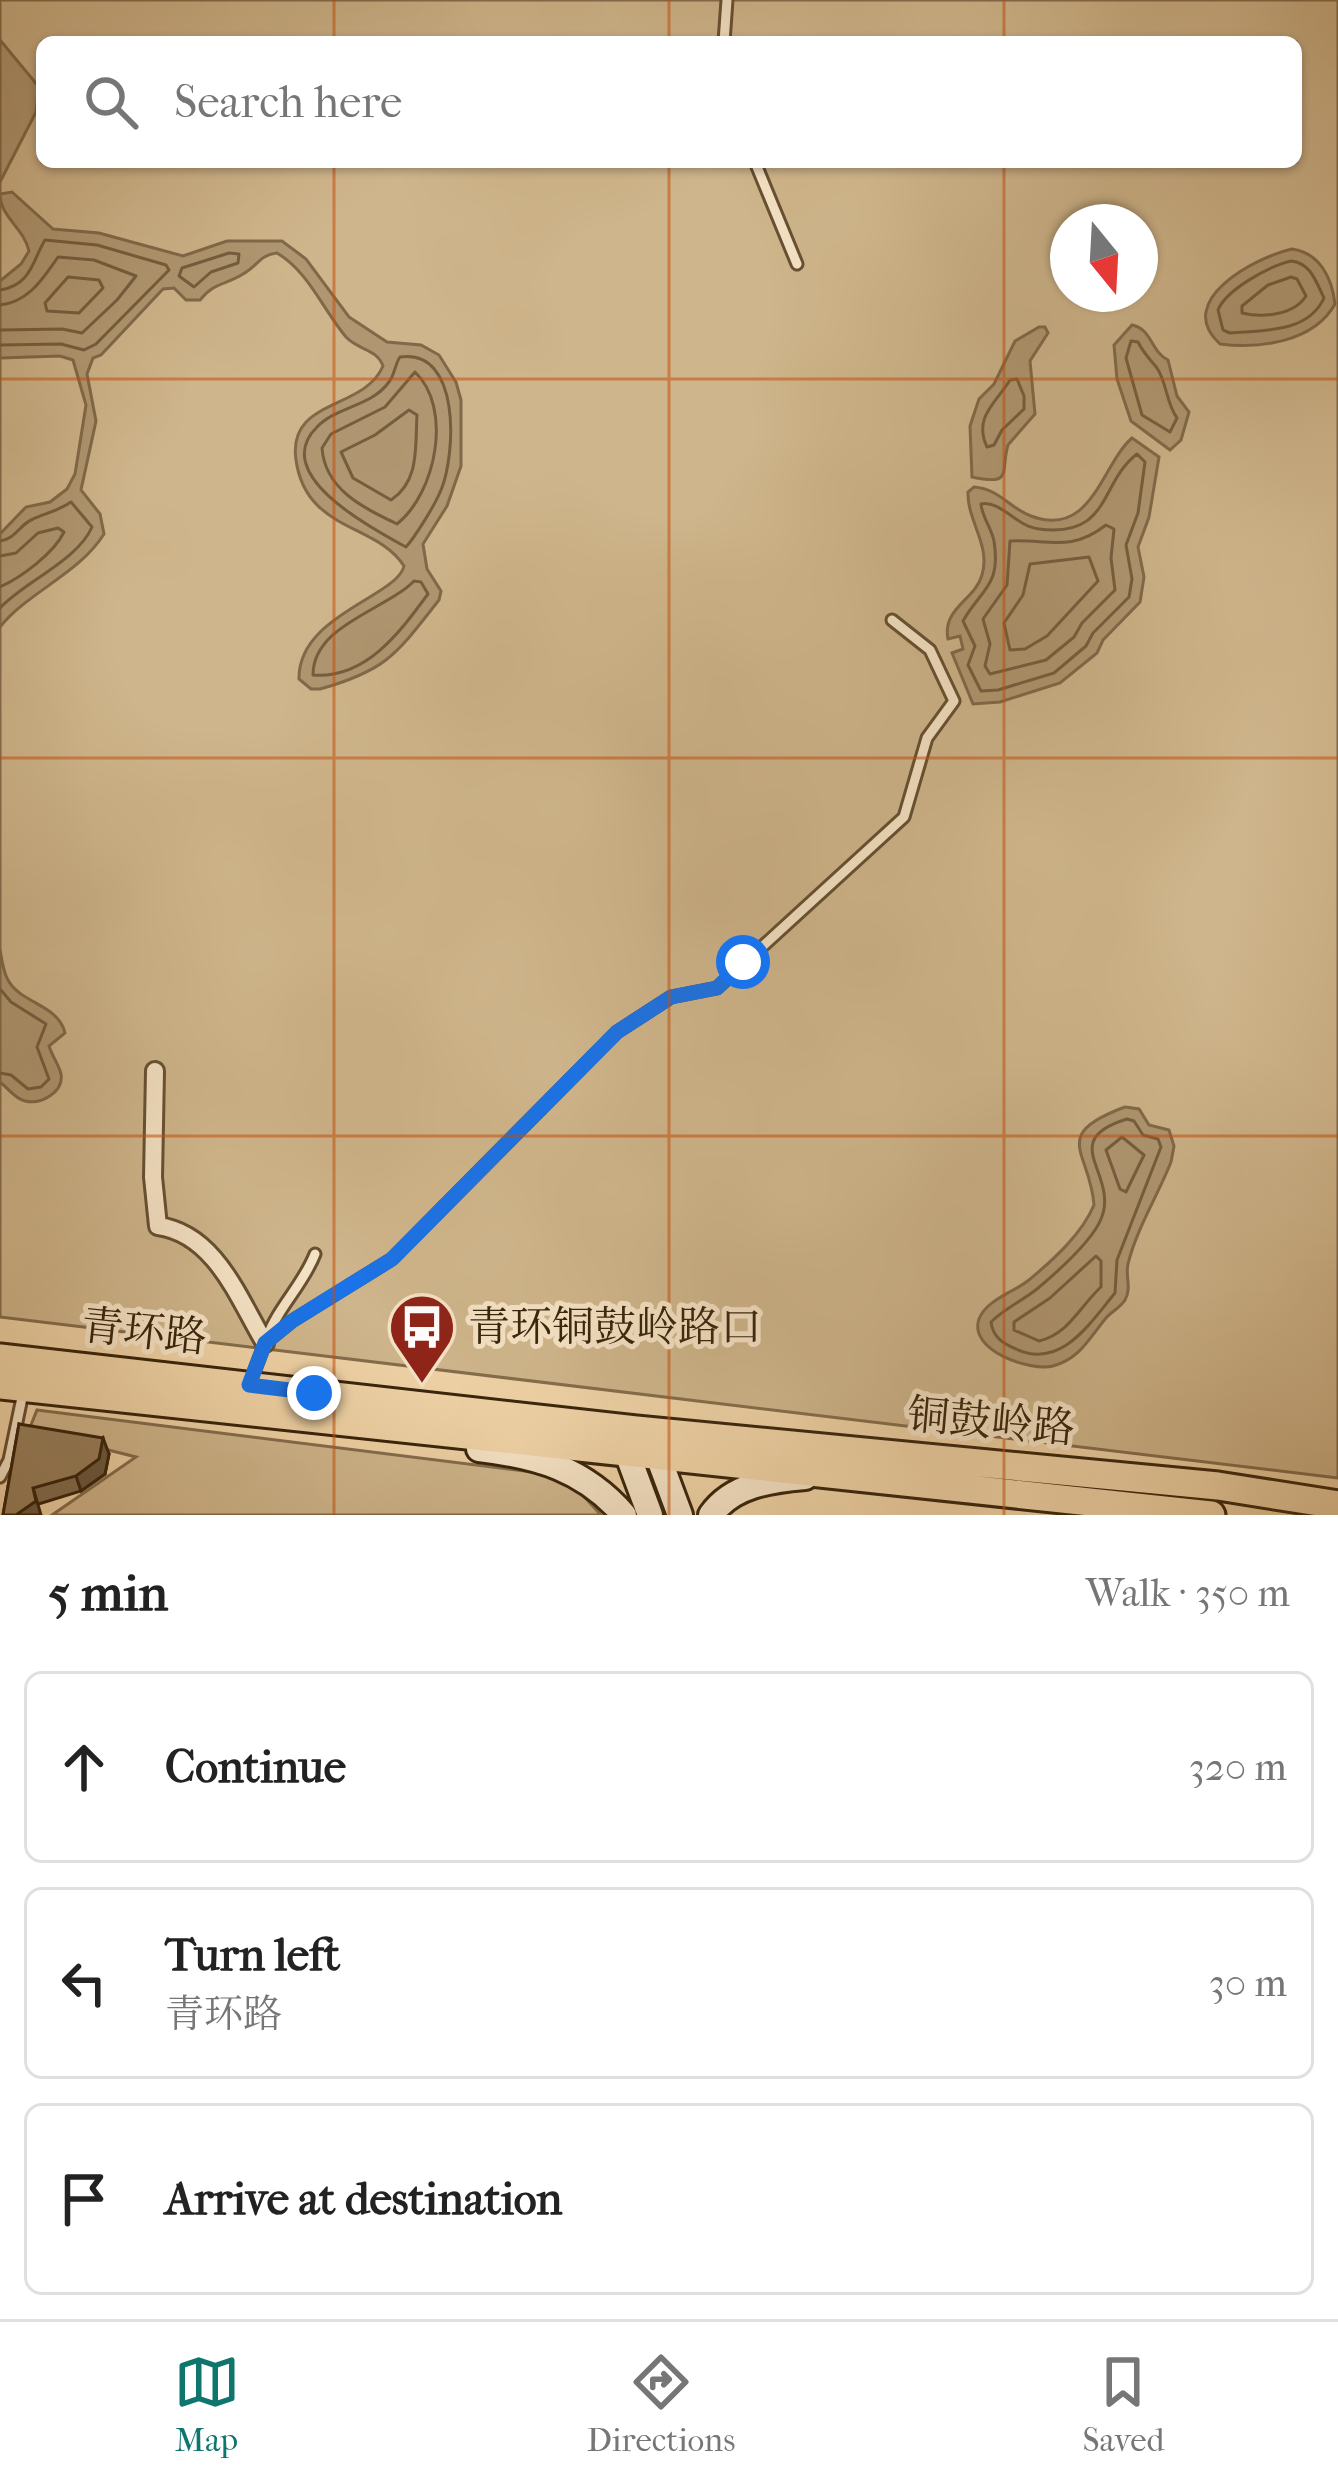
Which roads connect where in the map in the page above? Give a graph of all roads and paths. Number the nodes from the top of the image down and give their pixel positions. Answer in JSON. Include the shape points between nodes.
{"nodes":[{"id":1,"x":727,"y":0,"type":"edge"},
{"id":2,"x":724,"y":36,"type":"edge"},
{"id":3,"x":757,"y":168,"type":"edge"},
{"id":4,"x":797,"y":264,"type":"dead end"},
{"id":5,"x":892,"y":620,"type":"dead end"},
{"id":6,"x":154,"y":1071,"type":"dead end"},
{"id":7,"x":315,"y":1254,"type":"dead end"},
{"id":8,"x":265,"y":1343,"type":"junction"},
{"id":9,"x":0,"y":1358,"type":"edge"},
{"id":10,"x":249,"y":1385,"type":"junction"},
{"id":11,"x":12,"y":1387,"type":"edge"},
{"id":12,"x":347,"y":1424,"type":"junction"},
{"id":13,"x":632,"y":1442,"type":"junction"},
{"id":14,"x":658,"y":1456,"type":"junction"},
{"id":15,"x":833,"y":1475,"type":"junction"},
{"id":16,"x":0,"y":1477,"type":"edge"},
{"id":17,"x":1338,"y":1505,"type":"edge"},
{"id":18,"x":624,"y":1515,"type":"edge"},
{"id":19,"x":650,"y":1515,"type":"edge"},
{"id":20,"x":680,"y":1515,"type":"edge"},
{"id":21,"x":711,"y":1515,"type":"edge"},
{"id":22,"x":1211,"y":1515,"type":"edge"}],
"edges":[{"from":1,"to":2,"type":"lane"},
{"from":3,"to":4,"type":"lane"},
{"from":5,"to":8,"type":"lane","via":[[931,650],[954,701],[927,738],[904,817],[717,988],[671,997],[617,1032],[392,1259]]},
{"from":6,"to":8,"type":"street","via":[[158,1226],[173,1228],[224,1267]]},
{"from":7,"to":8,"type":"lane"},
{"from":8,"to":10,"type":"lane"},
{"from":9,"to":10,"type":"main road","name":"青环路"},
{"from":10,"to":13,"type":"main road","name":"青环路"},
{"from":11,"to":12,"type":"main road","name":"青环路"},
{"from":11,"to":16,"type":"lane","via":[[9,1460]]},
{"from":12,"to":13,"type":"main road","name":"青环路"},
{"from":12,"to":18,"type":"main road","via":[[559,1465]]},
{"from":13,"to":14,"type":"main road","name":"青环路"},
{"from":13,"to":17,"type":"main road","name":"铜鼓岭路","via":[[1198,1484]]},
{"from":13,"to":19,"type":"main road"},
{"from":14,"to":15,"type":"main road","name":"铜鼓岭路"},
{"from":14,"to":20,"type":"main road"},
{"from":15,"to":21,"type":"main road","via":[[745,1488]]},
{"from":15,"to":22,"type":"main road","name":"铜鼓岭路"}]}
